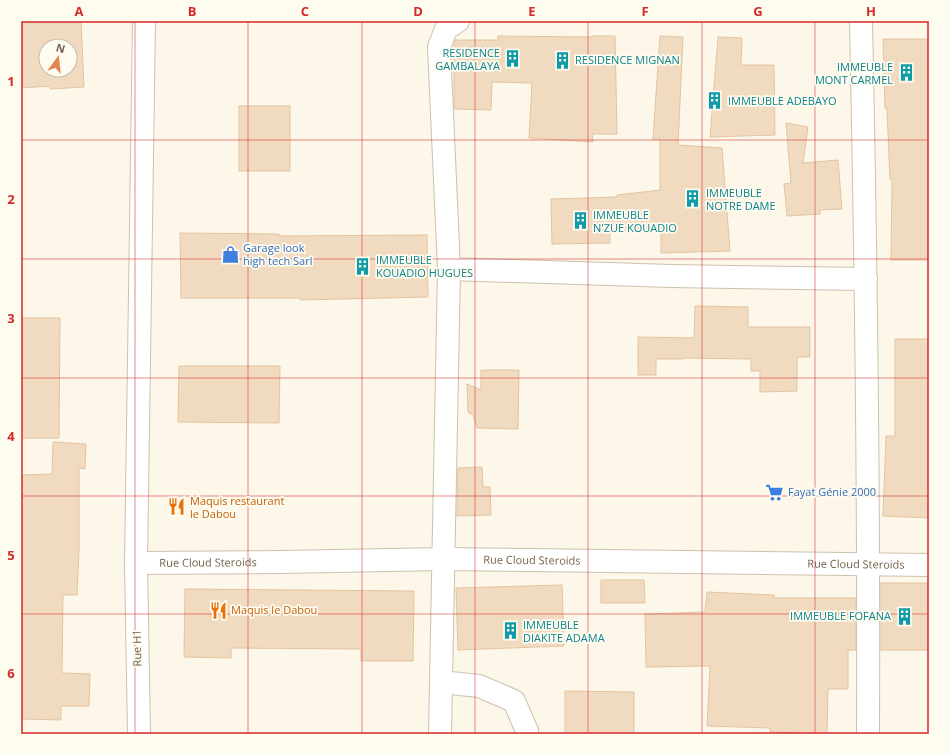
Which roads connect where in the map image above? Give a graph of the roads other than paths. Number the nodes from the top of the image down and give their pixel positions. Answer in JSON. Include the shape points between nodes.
{"nodes":[{"id":1,"x":144,"y":21,"type":"edge"},
{"id":2,"x":458,"y":21,"type":"edge"},
{"id":3,"x":862,"y":21,"type":"edge"},
{"id":4,"x":449,"y":269,"type":"junction"},
{"id":5,"x":866,"y":279,"type":"junction"},
{"id":6,"x":443,"y":559,"type":"junction"},
{"id":7,"x":136,"y":563,"type":"junction"},
{"id":8,"x":869,"y":565,"type":"junction"},
{"id":9,"x":929,"y":565,"type":"edge"},
{"id":10,"x":441,"y":682,"type":"junction"},
{"id":11,"x":138,"y":734,"type":"edge"},
{"id":12,"x":440,"y":734,"type":"edge"},
{"id":13,"x":526,"y":734,"type":"edge"},
{"id":14,"x":868,"y":734,"type":"edge"}],
"edges":[{"from":1,"to":7,"type":"street","name":"Rue H1"},
{"from":2,"to":4,"type":"street","via":[[446,29],[439,47]]},
{"from":3,"to":5,"type":"street"},
{"from":4,"to":5,"type":"street"},
{"from":4,"to":6,"type":"street"},
{"from":5,"to":8,"type":"street"},
{"from":6,"to":7,"type":"street","name":"Rue Cloud Steroids"},
{"from":6,"to":8,"type":"street","name":"Rue Cloud Steroids"},
{"from":6,"to":10,"type":"street"},
{"from":7,"to":11,"type":"street","name":"Rue H1"},
{"from":8,"to":9,"type":"street","name":"Rue Cloud Steroids"},
{"from":8,"to":14,"type":"street"},
{"from":10,"to":12,"type":"street"},
{"from":10,"to":13,"type":"street","via":[[479,686],[514,701]]}]}
